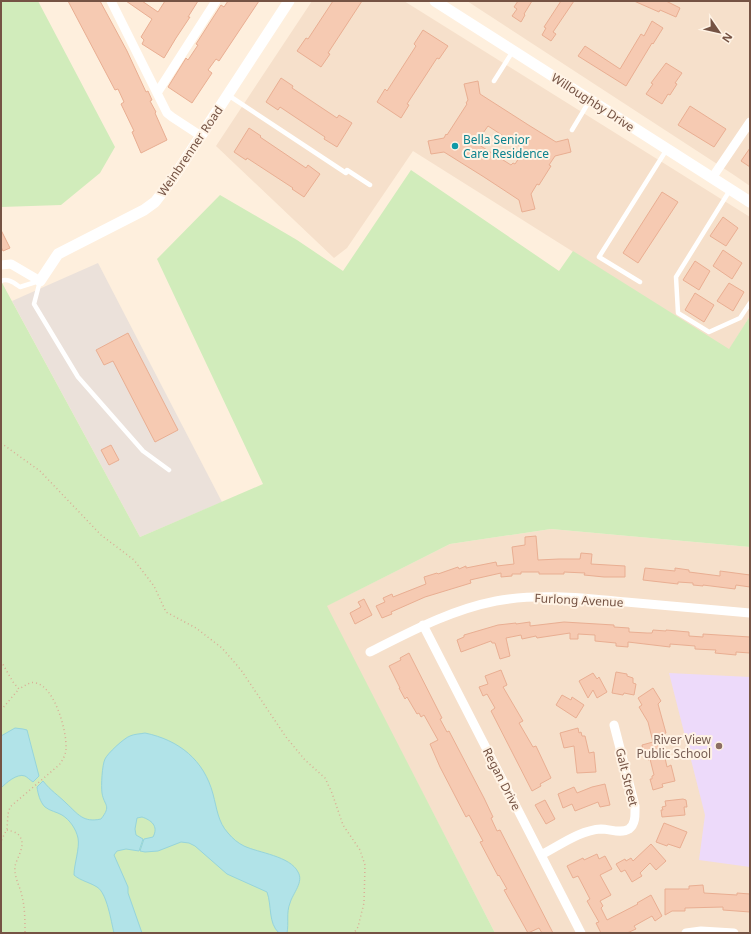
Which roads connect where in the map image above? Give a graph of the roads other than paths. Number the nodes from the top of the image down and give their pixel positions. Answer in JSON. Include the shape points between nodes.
{"nodes":[{"id":1,"x":111,"y":1,"type":"edge"},
{"id":2,"x":216,"y":1,"type":"edge"},
{"id":3,"x":289,"y":1,"type":"edge"},
{"id":4,"x":435,"y":1,"type":"edge"},
{"id":5,"x":513,"y":51,"type":"junction"},
{"id":6,"x":494,"y":81,"type":"dead end"},
{"id":7,"x":157,"y":93,"type":"junction"},
{"id":8,"x":228,"y":95,"type":"junction"},
{"id":9,"x":590,"y":100,"type":"junction"},
{"id":10,"x":750,"y":122,"type":"edge"},
{"id":11,"x":572,"y":130,"type":"dead end"},
{"id":12,"x":201,"y":136,"type":"junction"},
{"id":13,"x":667,"y":149,"type":"junction"},
{"id":14,"x":712,"y":178,"type":"junction"},
{"id":15,"x":370,"y":185,"type":"dead end"},
{"id":16,"x":730,"y":190,"type":"junction"},
{"id":17,"x":750,"y":202,"type":"edge"},
{"id":18,"x":1,"y":265,"type":"edge"},
{"id":19,"x":1,"y":281,"type":"edge"},
{"id":20,"x":40,"y":281,"type":"junction"},
{"id":21,"x":640,"y":282,"type":"dead end"},
{"id":22,"x":750,"y":303,"type":"edge"},
{"id":23,"x":168,"y":470,"type":"dead end"},
{"id":24,"x":750,"y":613,"type":"edge"},
{"id":25,"x":422,"y":625,"type":"junction"},
{"id":26,"x":370,"y":652,"type":"dead end"},
{"id":27,"x":614,"y":725,"type":"dead end"},
{"id":28,"x":541,"y":855,"type":"junction"},
{"id":29,"x":581,"y":933,"type":"edge"},
{"id":30,"x":686,"y":933,"type":"edge"},
{"id":31,"x":734,"y":933,"type":"edge"}],
"edges":[{"from":1,"to":7,"type":"street"},
{"from":2,"to":7,"type":"street"},
{"from":3,"to":8,"type":"street","name":"Weinbrenner Road"},
{"from":4,"to":5,"type":"street","name":"Willoughby Drive"},
{"from":5,"to":6,"type":"lane"},
{"from":5,"to":9,"type":"street","name":"Willoughby Drive"},
{"from":7,"to":12,"type":"street","via":[[170,115]]},
{"from":8,"to":12,"type":"street","name":"Weinbrenner Road"},
{"from":8,"to":15,"type":"lane"},
{"from":9,"to":11,"type":"lane"},
{"from":9,"to":13,"type":"street","name":"Willoughby Drive"},
{"from":10,"to":14,"type":"street"},
{"from":12,"to":20,"type":"street","name":"Weinbrenner Road","via":[[155,202],[58,254]]},
{"from":13,"to":14,"type":"street","name":"Willoughby Drive"},
{"from":13,"to":21,"type":"lane","via":[[599,257]]},
{"from":14,"to":16,"type":"street","name":"Willoughby Drive"},
{"from":16,"to":17,"type":"street","name":"Willoughby Drive"},
{"from":16,"to":22,"type":"lane","via":[[676,277],[678,313],[709,332],[740,318]]},
{"from":18,"to":20,"type":"street","via":[[11,264]]},
{"from":19,"to":20,"type":"lane","via":[[10,281],[20,286]]},
{"from":20,"to":23,"type":"lane","via":[[34,304],[78,377],[143,451]]},
{"from":24,"to":25,"type":"street","name":"Furlong Avenue","via":[[571,597],[533,597],[481,605]]},
{"from":25,"to":26,"type":"street","name":"Furlong Avenue"},
{"from":25,"to":28,"type":"street","name":"Regan Drive"},
{"from":27,"to":28,"type":"street","name":"Galt Street","via":[[635,806],[633,825],[628,830],[620,832],[592,830]]},
{"from":28,"to":29,"type":"street","name":"Regan Drive"},
{"from":30,"to":31,"type":"street"}]}
